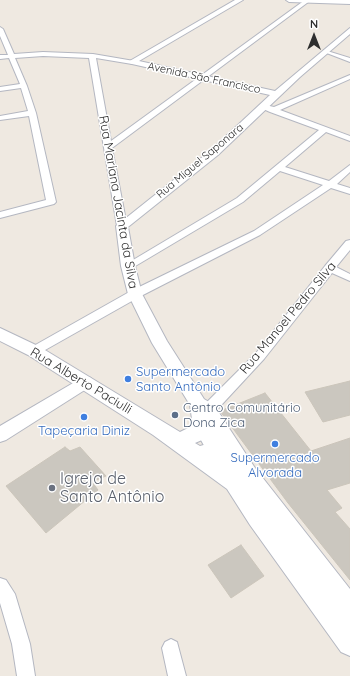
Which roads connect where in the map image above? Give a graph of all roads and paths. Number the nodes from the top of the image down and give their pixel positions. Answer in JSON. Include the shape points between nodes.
{"nodes":[{"id":1,"x":240,"y":0,"type":"edge"},
{"id":2,"x":290,"y":0,"type":"edge"},
{"id":3,"x":308,"y":0,"type":"edge"},
{"id":4,"x":350,"y":2,"type":"edge"},
{"id":5,"x":0,"y":30,"type":"edge"},
{"id":6,"x":350,"y":30,"type":"edge"},
{"id":7,"x":326,"y":51,"type":"junction"},
{"id":8,"x":11,"y":55,"type":"junction"},
{"id":9,"x":0,"y":56,"type":"edge"},
{"id":10,"x":93,"y":56,"type":"junction"},
{"id":11,"x":350,"y":60,"type":"edge"},
{"id":12,"x":132,"y":62,"type":"junction"},
{"id":13,"x":350,"y":77,"type":"edge"},
{"id":14,"x":203,"y":78,"type":"junction"},
{"id":15,"x":24,"y":86,"type":"junction"},
{"id":16,"x":0,"y":89,"type":"edge"},
{"id":17,"x":277,"y":94,"type":"junction"},
{"id":18,"x":269,"y":108,"type":"junction"},
{"id":19,"x":32,"y":113,"type":"junction"},
{"id":20,"x":0,"y":118,"type":"edge"},
{"id":21,"x":325,"y":130,"type":"junction"},
{"id":22,"x":350,"y":139,"type":"edge"},
{"id":23,"x":108,"y":147,"type":"junction"},
{"id":24,"x":279,"y":168,"type":"junction"},
{"id":25,"x":350,"y":168,"type":"edge"},
{"id":26,"x":331,"y":184,"type":"junction"},
{"id":27,"x":350,"y":191,"type":"edge"},
{"id":28,"x":0,"y":215,"type":"edge"},
{"id":29,"x":122,"y":226,"type":"junction"},
{"id":30,"x":350,"y":243,"type":"edge"},
{"id":31,"x":128,"y":266,"type":"junction"},
{"id":32,"x":329,"y":268,"type":"junction"},
{"id":33,"x":350,"y":278,"type":"edge"},
{"id":34,"x":135,"y":294,"type":"junction"},
{"id":35,"x":0,"y":334,"type":"edge"},
{"id":36,"x":34,"y":351,"type":"junction"},
{"id":37,"x":85,"y":382,"type":"junction"},
{"id":38,"x":202,"y":413,"type":"junction"},
{"id":39,"x":160,"y":429,"type":"junction"},
{"id":40,"x":0,"y":434,"type":"edge"},
{"id":41,"x":185,"y":439,"type":"junction"},
{"id":42,"x":221,"y":460,"type":"junction"},
{"id":43,"x":241,"y":478,"type":"junction"},
{"id":44,"x":0,"y":586,"type":"edge"},
{"id":45,"x":340,"y":600,"type":"edge"},
{"id":46,"x":350,"y":643,"type":"edge"},
{"id":47,"x":171,"y":648,"type":"dead end"},
{"id":48,"x":26,"y":676,"type":"edge"},
{"id":49,"x":177,"y":676,"type":"edge"}],
"edges":[{"from":1,"to":12,"type":"street"},
{"from":2,"to":3,"type":"street"},
{"from":3,"to":4,"type":"street"},
{"from":3,"to":14,"type":"street"},
{"from":5,"to":8,"type":"street"},
{"from":6,"to":7,"type":"street","name":"Rua Miguel Saponara"},
{"from":7,"to":11,"type":"street"},
{"from":7,"to":17,"type":"street","name":"Rua Miguel Saponara"},
{"from":8,"to":9,"type":"street"},
{"from":8,"to":10,"type":"street"},
{"from":8,"to":15,"type":"street"},
{"from":10,"to":12,"type":"street"},
{"from":10,"to":23,"type":"street","name":"Rua Mariana Jacinta da Silva"},
{"from":12,"to":14,"type":"street","name":"Avenida São Francisco"},
{"from":13,"to":18,"type":"street"},
{"from":14,"to":17,"type":"street","name":"Avenida São Francisco"},
{"from":14,"to":23,"type":"street"},
{"from":15,"to":16,"type":"street"},
{"from":15,"to":19,"type":"street"},
{"from":17,"to":18,"type":"street","name":"Rua Miguel Saponara"},
{"from":18,"to":21,"type":"street"},
{"from":18,"to":29,"type":"street","name":"Rua Miguel Saponara"},
{"from":19,"to":20,"type":"street"},
{"from":19,"to":28,"type":"street","via":[[51,202]]},
{"from":21,"to":22,"type":"street"},
{"from":21,"to":24,"type":"street"},
{"from":23,"to":29,"type":"street","name":"Rua Mariana Jacinta da Silva"},
{"from":24,"to":26,"type":"street"},
{"from":24,"to":31,"type":"street","via":[[235,203]]},
{"from":25,"to":26,"type":"street"},
{"from":26,"to":27,"type":"street"},
{"from":26,"to":34,"type":"street","via":[[257,233]]},
{"from":29,"to":31,"type":"street","name":"Rua Mariana Jacinta da Silva"},
{"from":30,"to":32,"type":"street","name":"Rua Manoel Pedro Silva"},
{"from":31,"to":34,"type":"street","name":"Rua Mariana Jacinta da Silva"},
{"from":32,"to":33,"type":"street"},
{"from":32,"to":38,"type":"street","name":"Rua Manoel Pedro Silva","via":[[260,356]]},
{"from":34,"to":36,"type":"street"},
{"from":34,"to":38,"type":"street","name":"Rua Mariana Jacinta da Silva","via":[[160,343]]},
{"from":35,"to":36,"type":"main road","name":"Rua Alberto Paciulli"},
{"from":36,"to":37,"type":"main road","name":"Rua Alberto Paciulli"},
{"from":37,"to":39,"type":"main road","name":"Rua Alberto Paciulli"},
{"from":37,"to":40,"type":"street"},
{"from":38,"to":41,"type":"main road","via":[[196,434]]},
{"from":38,"to":42,"type":"street","name":"Rua Mariana Jacinta da Silva"},
{"from":38,"to":43,"type":"street","name":"Rua Mariana Jacinta da Silva"},
{"from":39,"to":41,"type":"main road","name":"Rua Alberto Paciulli"},
{"from":39,"to":43,"type":"main road","name":"Rua Alberto Paciulli"},
{"from":41,"to":42,"type":"main road","name":"Rua Alberto Paciulli"},
{"from":42,"to":43,"type":"main road"},
{"from":43,"to":45,"type":"main road","via":[[286,541]]},
{"from":44,"to":48,"type":"street","via":[[6,594],[21,644]]},
{"from":45,"to":46,"type":"main road"},
{"from":47,"to":49,"type":"street"}]}
